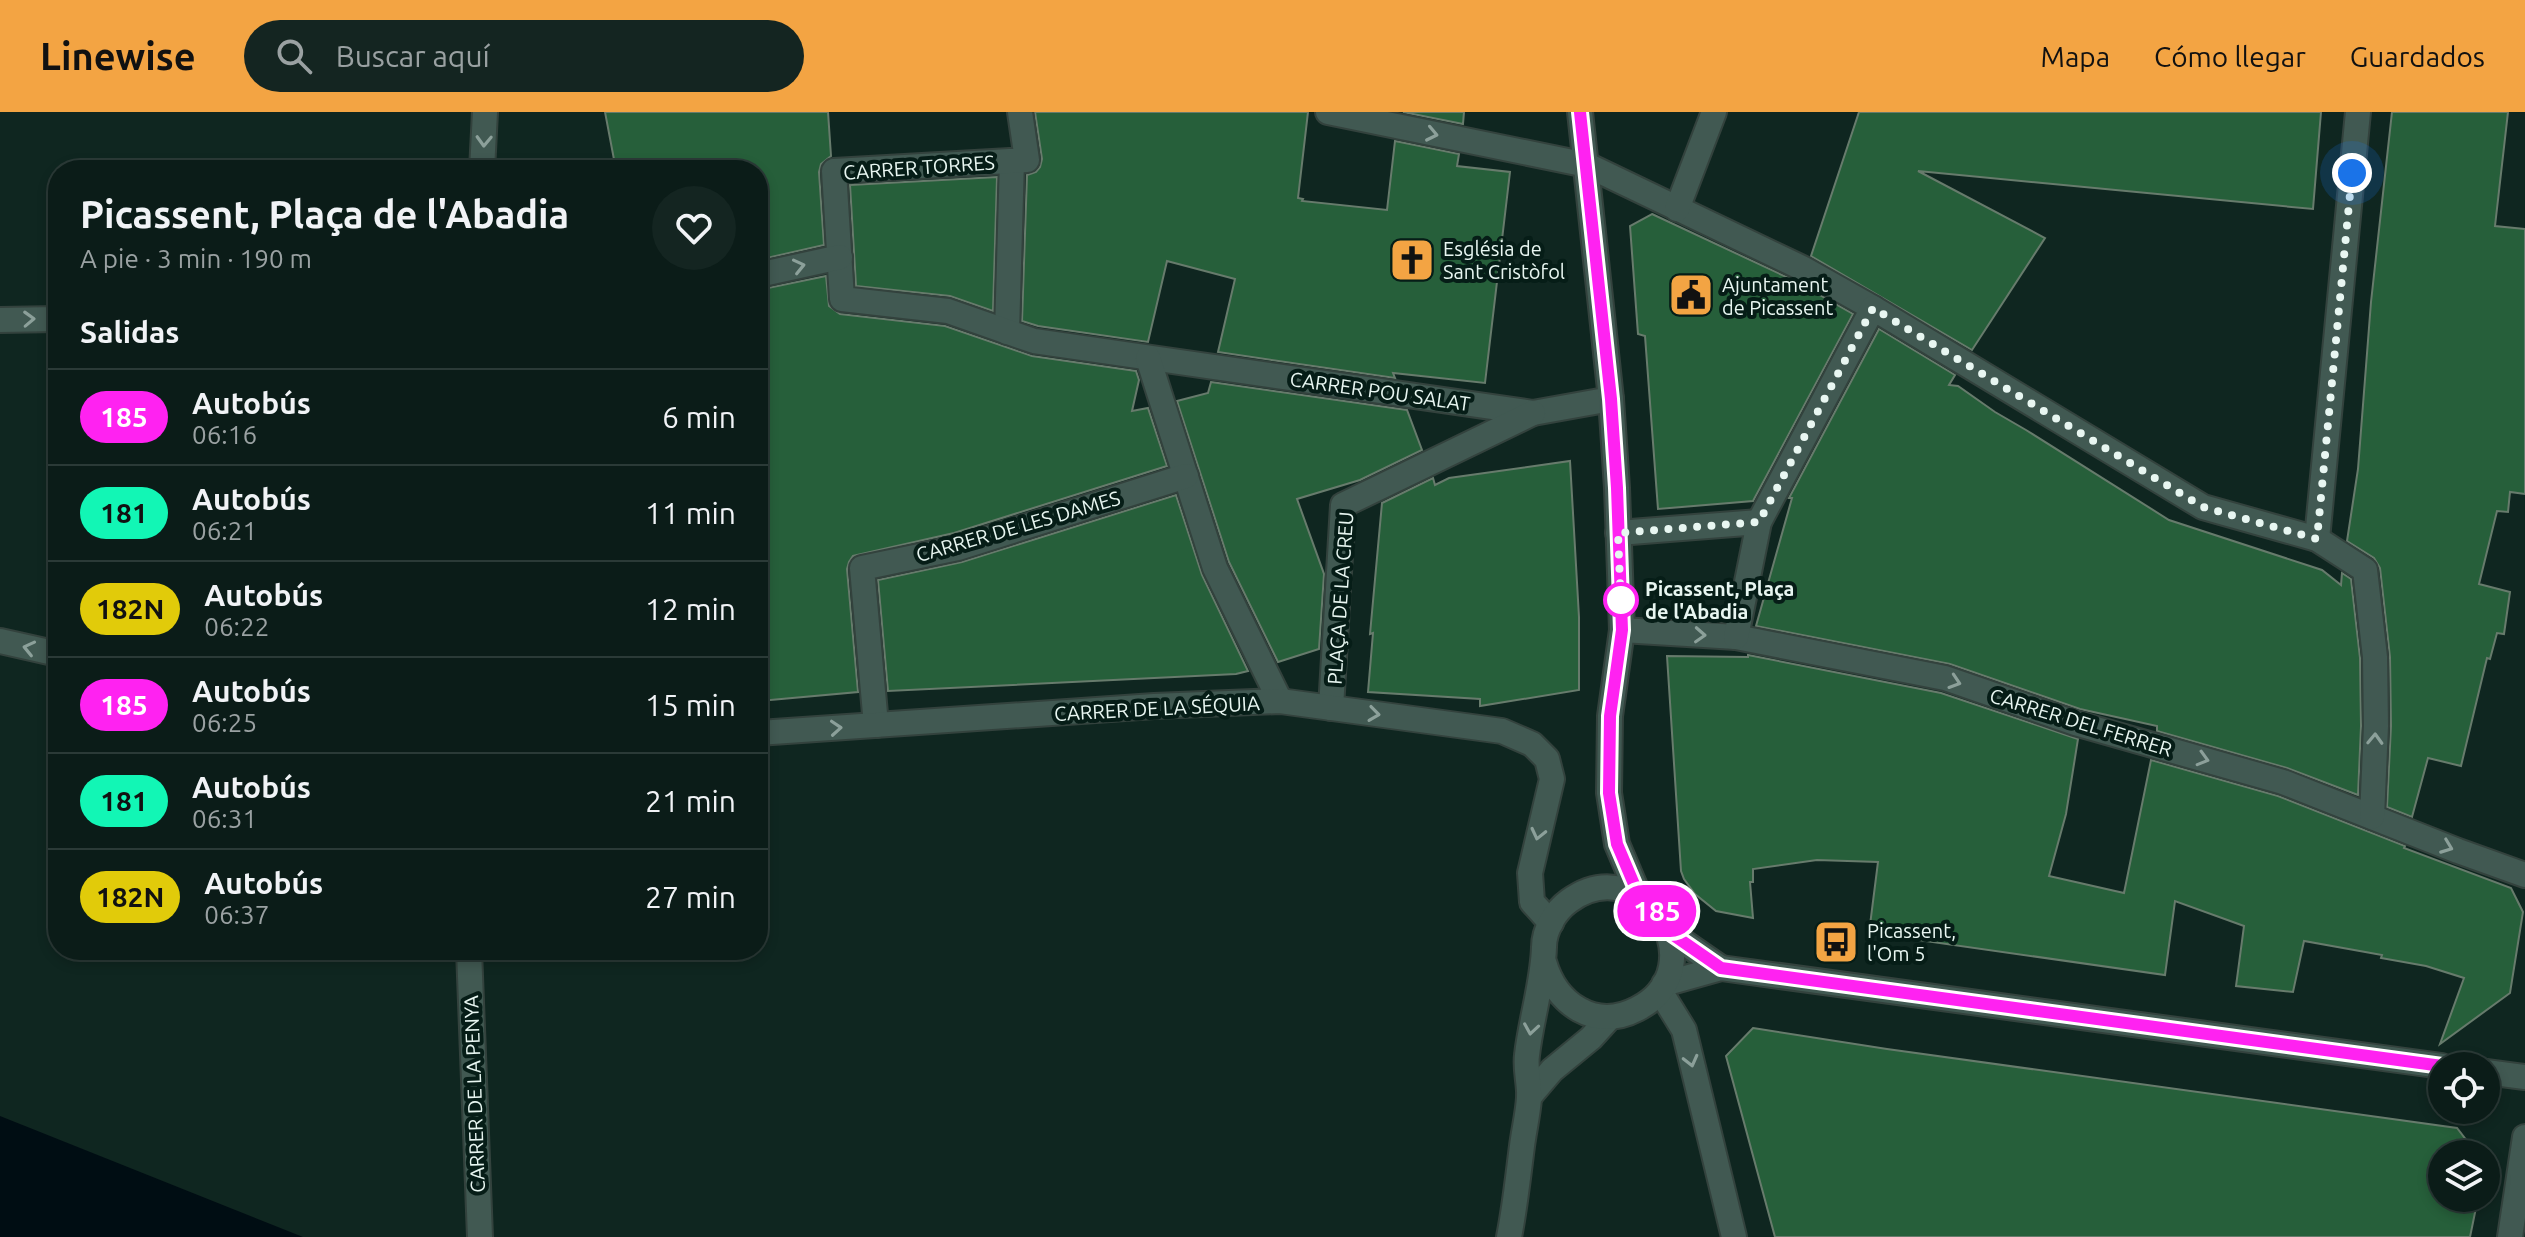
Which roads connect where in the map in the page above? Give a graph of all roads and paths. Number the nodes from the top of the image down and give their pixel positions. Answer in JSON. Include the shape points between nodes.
{"nodes":[{"id":1,"x":485,"y":112,"type":"edge"},
{"id":2,"x":1020,"y":112,"type":"edge"},
{"id":3,"x":1328,"y":112,"type":"edge"},
{"id":4,"x":1580,"y":112,"type":"edge"},
{"id":5,"x":1714,"y":112,"type":"edge"},
{"id":6,"x":2358,"y":112,"type":"edge"},
{"id":7,"x":483,"y":160,"type":"edge"},
{"id":8,"x":1012,"y":161,"type":"junction"},
{"id":9,"x":1587,"y":165,"type":"junction"},
{"id":10,"x":1677,"y":209,"type":"junction"},
{"id":11,"x":840,"y":257,"type":"junction"},
{"id":12,"x":768,"y":273,"type":"edge"},
{"id":13,"x":1873,"y":308,"type":"junction"},
{"id":14,"x":48,"y":319,"type":"edge"},
{"id":15,"x":0,"y":320,"type":"edge"},
{"id":16,"x":1007,"y":332,"type":"junction"},
{"id":17,"x":1148,"y":358,"type":"junction"},
{"id":18,"x":1611,"y":399,"type":"junction"},
{"id":19,"x":1533,"y":413,"type":"junction"},
{"id":20,"x":1186,"y":476,"type":"junction"},
{"id":21,"x":1759,"y":522,"type":"junction"},
{"id":22,"x":1618,"y":533,"type":"junction"},
{"id":23,"x":2317,"y":539,"type":"junction"},
{"id":24,"x":1622,"y":630,"type":"junction"},
{"id":25,"x":1736,"y":637,"type":"junction"},
{"id":26,"x":0,"y":641,"type":"edge"},
{"id":27,"x":48,"y":652,"type":"edge"},
{"id":28,"x":1280,"y":701,"type":"junction"},
{"id":29,"x":1331,"y":708,"type":"junction"},
{"id":30,"x":876,"y":725,"type":"junction"},
{"id":31,"x":768,"y":732,"type":"edge"},
{"id":32,"x":2372,"y":817,"type":"junction"},
{"id":33,"x":1617,"y":844,"type":"junction"},
{"id":34,"x":2525,"y":875,"type":"edge"},
{"id":35,"x":1601,"y":888,"type":"junction"},
{"id":36,"x":1639,"y":896,"type":"junction"},
{"id":37,"x":1551,"y":923,"type":"junction"},
{"id":38,"x":1669,"y":932,"type":"junction"},
{"id":39,"x":469,"y":960,"type":"edge"},
{"id":40,"x":1544,"y":962,"type":"junction"},
{"id":41,"x":1721,"y":968,"type":"junction"},
{"id":42,"x":1662,"y":987,"type":"junction"},
{"id":43,"x":1610,"y":1017,"type":"junction"},
{"id":44,"x":2428,"y":1064,"type":"edge"},
{"id":45,"x":2500,"y":1074,"type":"edge"},
{"id":46,"x":2525,"y":1077,"type":"edge"},
{"id":47,"x":1529,"y":1097,"type":"junction"},
{"id":48,"x":2525,"y":1137,"type":"edge"},
{"id":49,"x":1510,"y":1234,"type":"edge"},
{"id":50,"x":480,"y":1237,"type":"edge"},
{"id":51,"x":1734,"y":1237,"type":"edge"},
{"id":52,"x":2510,"y":1237,"type":"edge"}],
"edges":[{"from":1,"to":7,"type":"street","one_way":true},
{"from":2,"to":8,"type":"street","name":"CARRER TORRES","via":[[1027,160]]},
{"from":3,"to":9,"type":"street","one_way":true},
{"from":4,"to":9,"type":"street"},
{"from":5,"to":10,"type":"street"},
{"from":6,"to":23,"type":"street"},
{"from":8,"to":11,"type":"street","name":"CARRER TORRES","via":[[834,171]]},
{"from":8,"to":16,"type":"street"},
{"from":9,"to":10,"type":"street"},
{"from":9,"to":18,"type":"street"},
{"from":10,"to":13,"type":"street"},
{"from":12,"to":11,"type":"street","one_way":true},
{"from":11,"to":16,"type":"street","name":"CARRER POU SALAT","via":[[842,299],[948,311]]},
{"from":13,"to":21,"type":"street"},
{"from":13,"to":23,"type":"street","via":[[2203,507]]},
{"from":15,"to":14,"type":"street","one_way":true},
{"from":16,"to":17,"type":"street","name":"CARRER POU SALAT"},
{"from":17,"to":19,"type":"street","name":"CARRER POU SALAT"},
{"from":17,"to":20,"type":"street"},
{"from":18,"to":19,"type":"street","name":"CARRER POU SALAT"},
{"from":18,"to":22,"type":"street"},
{"from":19,"to":29,"type":"street","name":"PLAÇA DE LA CREU","via":[[1343,505]]},
{"from":20,"to":28,"type":"street","via":[[1215,568]]},
{"from":20,"to":30,"type":"street","name":"CARRER DE LES DAMES","via":[[958,548],[862,568]]},
{"from":21,"to":22,"type":"street"},
{"from":21,"to":25,"type":"street"},
{"from":22,"to":24,"type":"street"},
{"from":32,"to":23,"type":"street","one_way":true,"via":[[2375,657],[2365,570]]},
{"from":24,"to":25,"type":"street","name":"CARRER DEL FERRER","one_way":true},
{"from":24,"to":33,"type":"street","via":[[1610,731],[1609,793]]},
{"from":25,"to":32,"type":"street","name":"CARRER DEL FERRER","one_way":true,"via":[[1945,678],[2075,723],[2283,782]]},
{"from":27,"to":26,"type":"street","one_way":true},
{"from":28,"to":29,"type":"street","name":"CARRER DE LA SÉQUIA"},
{"from":28,"to":30,"type":"street","name":"CARRER DE LA SÉQUIA"},
{"from":29,"to":37,"type":"street","name":"CARRER DE LA SÉQUIA","one_way":true,"via":[[1502,731],[1532,744],[1547,759],[1552,779],[1530,873],[1532,902]]},
{"from":31,"to":30,"type":"street","name":"CARRER DE LA SÉQUIA","one_way":true},
{"from":32,"to":34,"type":"street","name":"CARRER DEL FERRER","one_way":true},
{"from":33,"to":35,"type":"street"},
{"from":33,"to":36,"type":"street"},
{"from":35,"to":36,"type":"street"},
{"from":35,"to":37,"type":"street","via":[[1577,895]]},
{"from":36,"to":38,"type":"street","via":[[1652,905]]},
{"from":37,"to":40,"type":"street"},
{"from":38,"to":41,"type":"street"},
{"from":38,"to":42,"type":"street","via":[[1672,961]]},
{"from":39,"to":50,"type":"street","name":"CARRER DE LA PENYA"},
{"from":40,"to":43,"type":"street","via":[[1560,996],[1583,1011]]},
{"from":40,"to":47,"type":"street","one_way":true,"via":[[1526,1059]]},
{"from":41,"to":42,"type":"street"},
{"from":41,"to":44,"type":"street"},
{"from":42,"to":43,"type":"street","via":[[1647,1005]]},
{"from":42,"to":51,"type":"street","one_way":true,"via":[[1684,1030]]},
{"from":43,"to":47,"type":"street"},
{"from":45,"to":46,"type":"street"},
{"from":47,"to":49,"type":"street"},
{"from":48,"to":52,"type":"street"}]}
